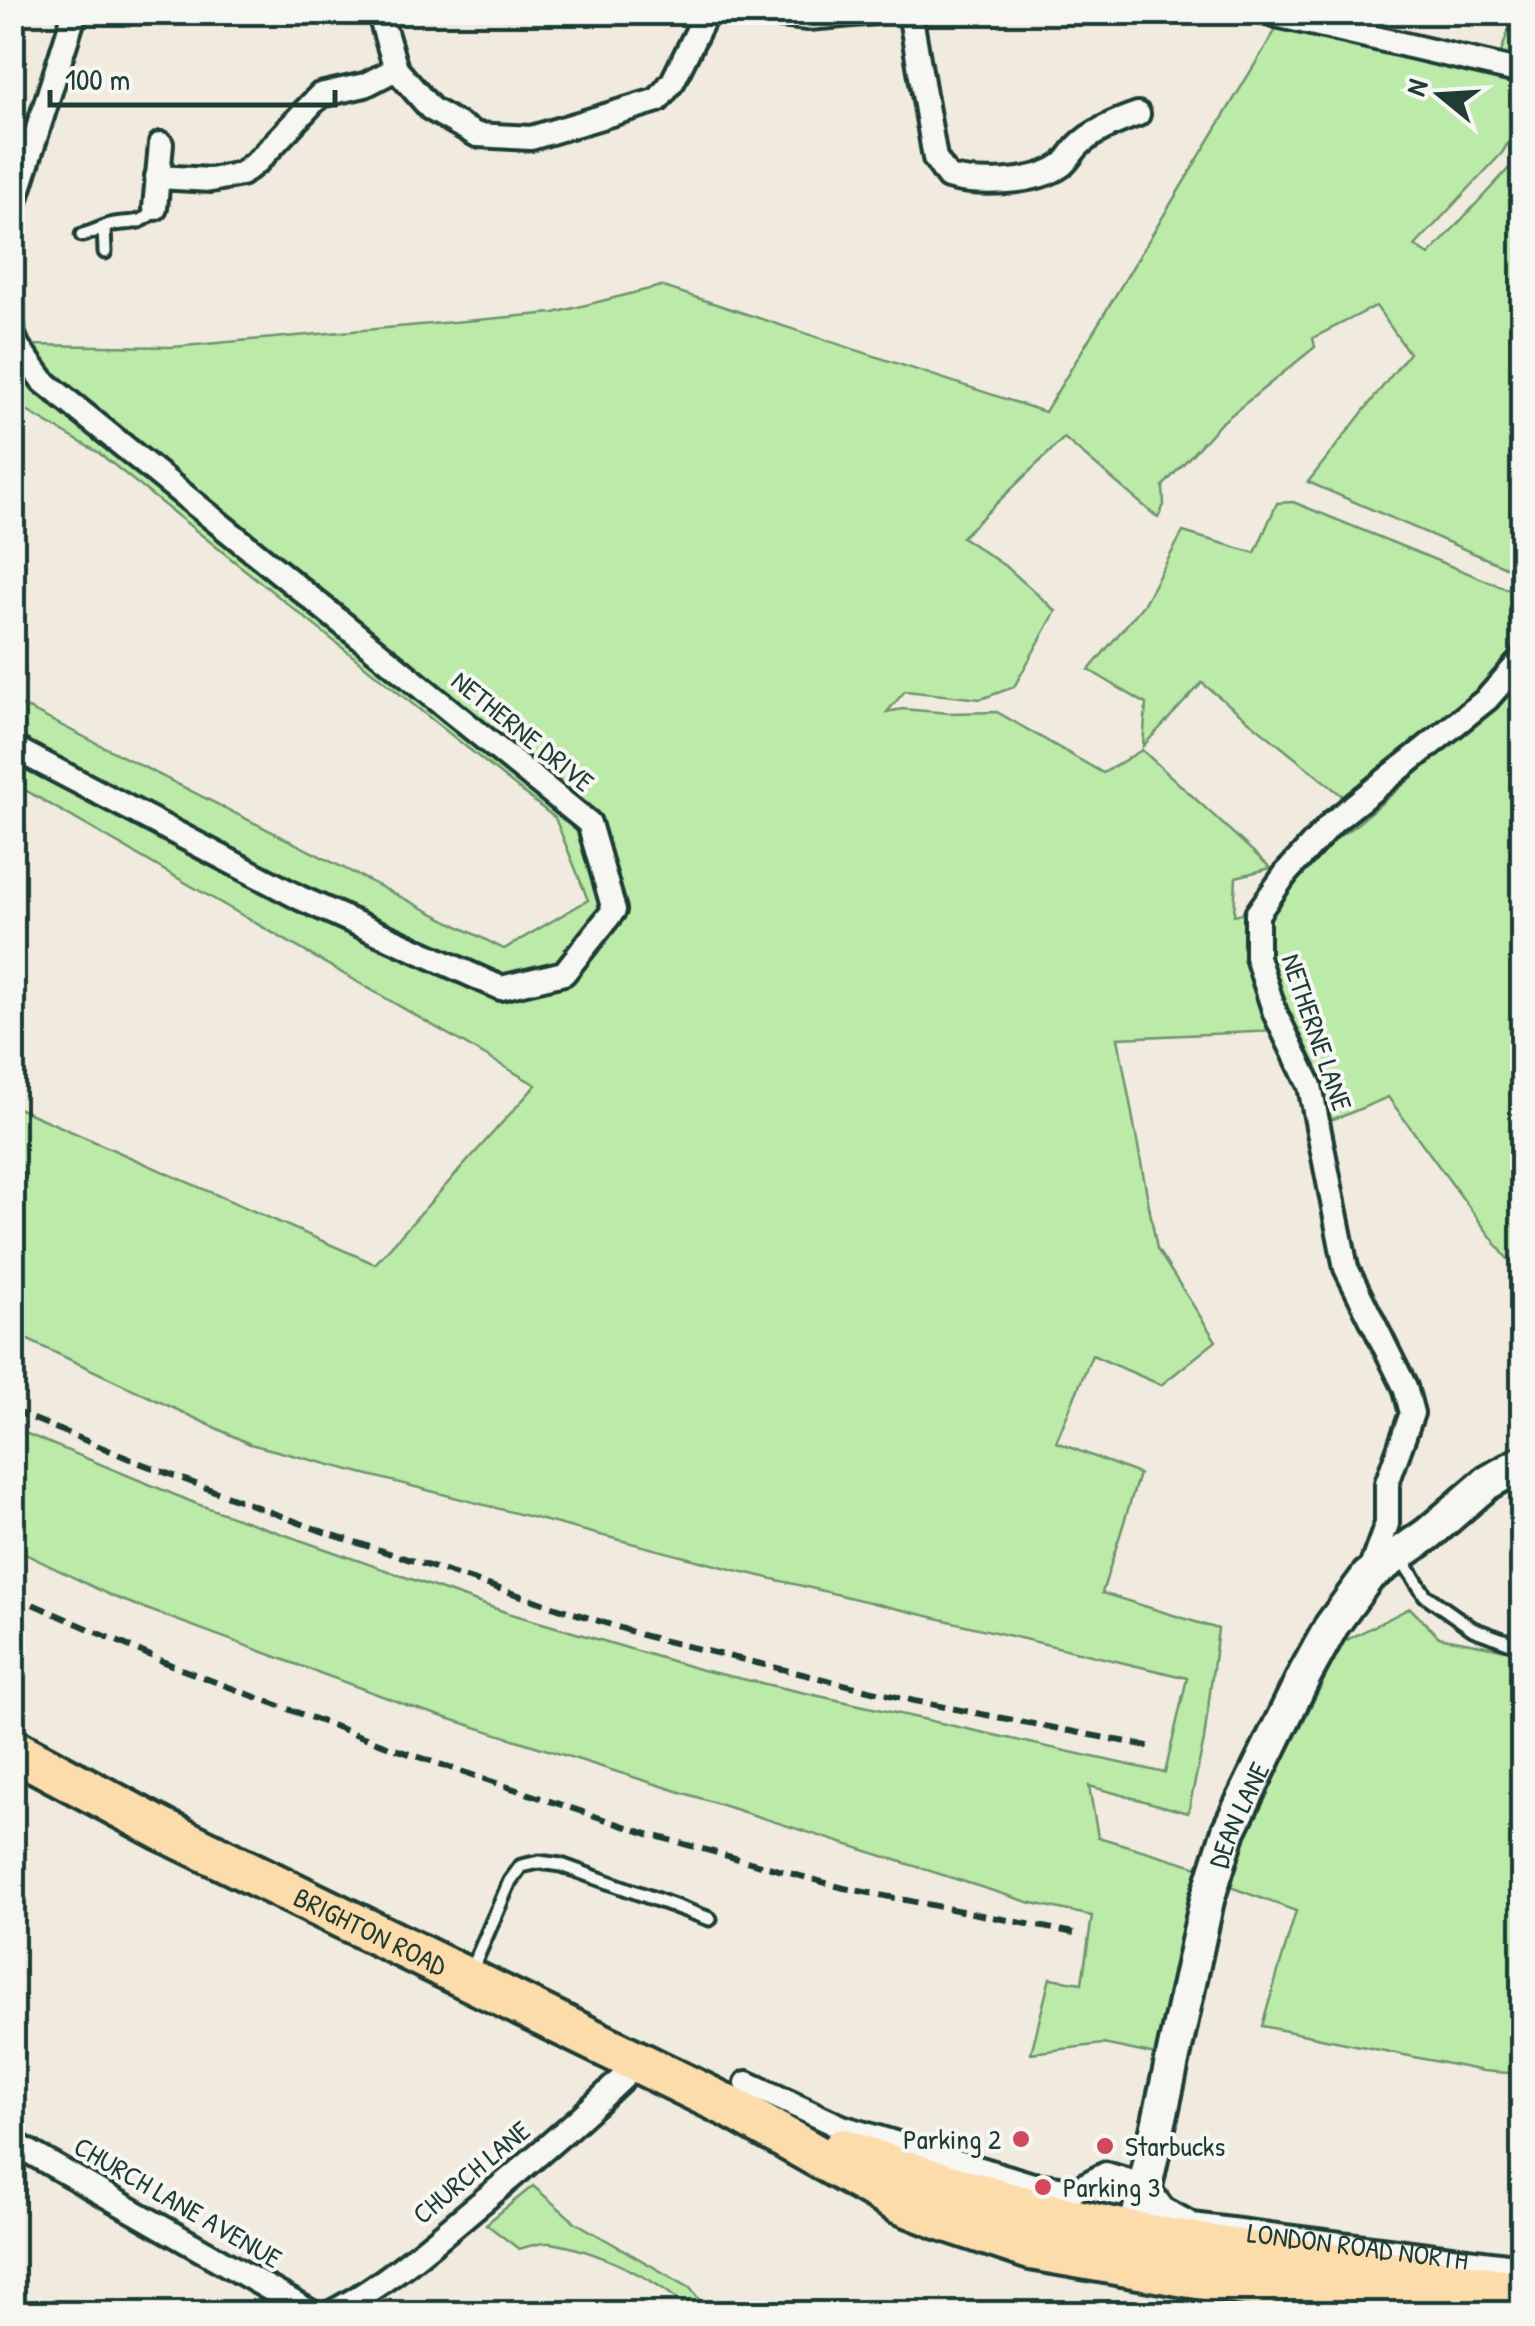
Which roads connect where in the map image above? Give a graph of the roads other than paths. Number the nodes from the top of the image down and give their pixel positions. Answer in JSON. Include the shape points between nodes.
{"nodes":[{"id":1,"x":76,"y":12,"type":"edge"},
{"id":2,"x":379,"y":12,"type":"edge"},
{"id":3,"x":706,"y":12,"type":"edge"},
{"id":4,"x":753,"y":12,"type":"edge"},
{"id":5,"x":876,"y":12,"type":"edge"},
{"id":6,"x":910,"y":12,"type":"edge"},
{"id":7,"x":1263,"y":12,"type":"edge"},
{"id":8,"x":396,"y":69,"type":"junction"},
{"id":9,"x":1522,"y":72,"type":"edge"},
{"id":10,"x":1138,"y":114,"type":"dead end"},
{"id":11,"x":162,"y":144,"type":"dead end"},
{"id":12,"x":158,"y":178,"type":"junction"},
{"id":13,"x":155,"y":208,"type":"joint"},
{"id":14,"x":12,"y":211,"type":"edge"},
{"id":15,"x":104,"y":228,"type":"junction"},
{"id":16,"x":82,"y":235,"type":"dead end"},
{"id":17,"x":104,"y":252,"type":"dead end"},
{"id":18,"x":12,"y":333,"type":"edge"},
{"id":19,"x":1522,"y":659,"type":"edge"},
{"id":20,"x":12,"y":747,"type":"edge"},
{"id":21,"x":1522,"y":1463,"type":"edge"},
{"id":22,"x":1399,"y":1554,"type":"junction"},
{"id":23,"x":1368,"y":1576,"type":"junction"},
{"id":24,"x":1522,"y":1647,"type":"edge"},
{"id":25,"x":12,"y":1749,"type":"edge"},
{"id":26,"x":710,"y":1919,"type":"dead end"},
{"id":27,"x":468,"y":1979,"type":"junction"},
{"id":28,"x":639,"y":2062,"type":"junction"},
{"id":29,"x":740,"y":2096,"type":"junction"},
{"id":30,"x":12,"y":2142,"type":"edge"},
{"id":31,"x":974,"y":2181,"type":"junction"},
{"id":32,"x":1146,"y":2186,"type":"junction"},
{"id":33,"x":1204,"y":2236,"type":"junction"},
{"id":34,"x":1132,"y":2250,"type":"junction"},
{"id":35,"x":1522,"y":2267,"type":"edge"},
{"id":36,"x":1522,"y":2292,"type":"edge"},
{"id":37,"x":314,"y":2314,"type":"edge"},
{"id":38,"x":329,"y":2314,"type":"edge"},
{"id":39,"x":1442,"y":2314,"type":"edge"}],
"edges":[{"from":1,"to":14,"type":"street"},
{"from":2,"to":8,"type":"street"},
{"from":3,"to":8,"type":"street","via":[[664,107],[531,138],[477,135],[431,108]]},
{"from":4,"to":5,"type":"street","via":[[808,18]]},
{"from":6,"to":10,"type":"street","via":[[935,158],[948,177],[972,184],[1046,175],[1079,144]]},
{"from":7,"to":9,"type":"street"},
{"from":8,"to":12,"type":"street","via":[[365,85],[320,95],[241,174]]},
{"from":11,"to":12,"type":"street"},
{"from":12,"to":13,"type":"street"},
{"from":13,"to":15,"type":"lane","via":[[134,224]]},
{"from":15,"to":16,"type":"lane"},
{"from":15,"to":17,"type":"lane"},
{"from":18,"to":20,"type":"street","name":"NETHERNE DRIVE","via":[[43,381],[589,823],[614,910],[564,973],[501,988],[300,898]]},
{"from":19,"to":23,"type":"street","name":"NETHERNE LANE","via":[[1487,699],[1333,822],[1257,914],[1258,957],[1275,1014],[1310,1086],[1346,1268],[1412,1412],[1386,1483],[1387,1524]]},
{"from":21,"to":22,"type":"street","name":"DEAN LANE","via":[[1486,1483]]},
{"from":22,"to":23,"type":"street","name":"DEAN LANE"},
{"from":22,"to":24,"type":"lane","via":[[1425,1595],[1473,1630]]},
{"from":23,"to":32,"type":"street","name":"DEAN LANE","via":[[1304,1674],[1229,1830]]},
{"from":25,"to":27,"type":"highway","name":"BRIGHTON ROAD"},
{"from":26,"to":27,"type":"lane","via":[[561,1865],[521,1866]]},
{"from":27,"to":28,"type":"highway","name":"BRIGHTON ROAD"},
{"from":28,"to":29,"type":"highway","name":"BRIGHTON ROAD"},
{"from":28,"to":38,"type":"street","name":"CHURCH LANE","via":[[576,2124],[416,2257]]},
{"from":29,"to":31,"type":"highway","name":"BRIGHTON ROAD"},
{"from":29,"to":34,"type":"highway","name":"BRIGHTON ROAD","via":[[900,2203],[1032,2249]]},
{"from":30,"to":37,"type":"street","name":"CHURCH LANE AVENUE"},
{"from":31,"to":32,"type":"street","name":"BRIGHTON ROAD","via":[[1075,2190],[1106,2174]]},
{"from":31,"to":34,"type":"highway","name":"BRIGHTON ROAD"},
{"from":32,"to":33,"type":"street","name":"LONDON ROAD NORTH","via":[[1163,2208]]},
{"from":32,"to":34,"type":"street","name":"DEAN LANE"},
{"from":33,"to":34,"type":"highway","name":"LONDON ROAD NORTH"},
{"from":33,"to":35,"type":"street","name":"LONDON ROAD NORTH"},
{"from":33,"to":36,"type":"highway","name":"LONDON ROAD NORTH"},
{"from":34,"to":39,"type":"highway","name":"LONDON ROAD NORTH"}]}
